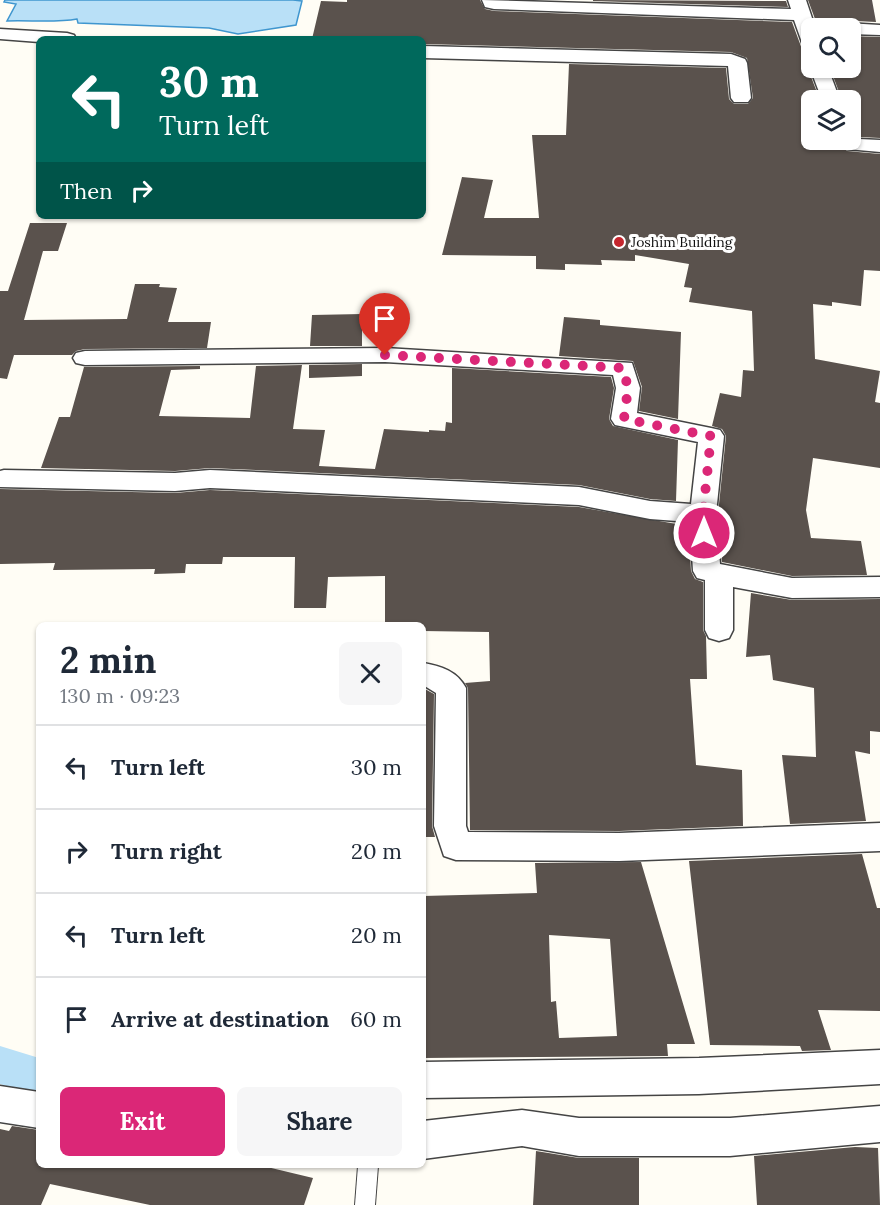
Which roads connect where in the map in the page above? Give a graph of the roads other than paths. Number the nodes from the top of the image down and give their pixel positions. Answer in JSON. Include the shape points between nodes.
{"nodes":[{"id":1,"x":491,"y":0,"type":"edge"},
{"id":2,"x":800,"y":14,"type":"edge"},
{"id":3,"x":861,"y":29,"type":"edge"},
{"id":4,"x":880,"y":30,"type":"edge"},
{"id":5,"x":0,"y":34,"type":"edge"},
{"id":6,"x":36,"y":37,"type":"edge"},
{"id":7,"x":426,"y":51,"type":"edge"},
{"id":8,"x":741,"y":98,"type":"dead end"},
{"id":9,"x":861,"y":145,"type":"edge"},
{"id":10,"x":880,"y":146,"type":"edge"},
{"id":11,"x":85,"y":358,"type":"dead end"},
{"id":12,"x":4,"y":479,"type":"dead end"},
{"id":13,"x":703,"y":514,"type":"junction"},
{"id":14,"x":719,"y":574,"type":"junction"},
{"id":15,"x":880,"y":587,"type":"edge"},
{"id":16,"x":719,"y":630,"type":"dead end"},
{"id":17,"x":426,"y":675,"type":"edge"},
{"id":18,"x":880,"y":837,"type":"edge"},
{"id":19,"x":880,"y":1067,"type":"edge"},
{"id":20,"x":426,"y":1080,"type":"edge"},
{"id":21,"x":0,"y":1104,"type":"edge"},
{"id":22,"x":36,"y":1110,"type":"edge"},
{"id":23,"x":880,"y":1124,"type":"edge"},
{"id":24,"x":426,"y":1140,"type":"edge"},
{"id":25,"x":368,"y":1168,"type":"edge"},
{"id":26,"x":365,"y":1205,"type":"edge"}],
"edges":[{"from":1,"to":2,"type":"street","via":[[494,4]]},
{"from":3,"to":4,"type":"street"},
{"from":5,"to":6,"type":"street"},
{"from":7,"to":8,"type":"street","via":[[731,60],[738,63]]},
{"from":9,"to":10,"type":"street"},
{"from":11,"to":13,"type":"street","via":[[385,355],[623,368],[628,388],[624,419],[711,436]]},
{"from":12,"to":13,"type":"street","via":[[210,480],[567,495],[650,510]]},
{"from":13,"to":14,"type":"street","via":[[707,571]]},
{"from":14,"to":15,"type":"street","via":[[792,588]]},
{"from":14,"to":16,"type":"street"},
{"from":17,"to":18,"type":"street","via":[[452,688],[450,826],[456,846],[619,847]]},
{"from":19,"to":20,"type":"street","via":[[699,1076]]},
{"from":21,"to":22,"type":"street"},
{"from":23,"to":24,"type":"street","via":[[718,1137],[579,1137],[522,1128]]},
{"from":25,"to":26,"type":"lane"}]}
